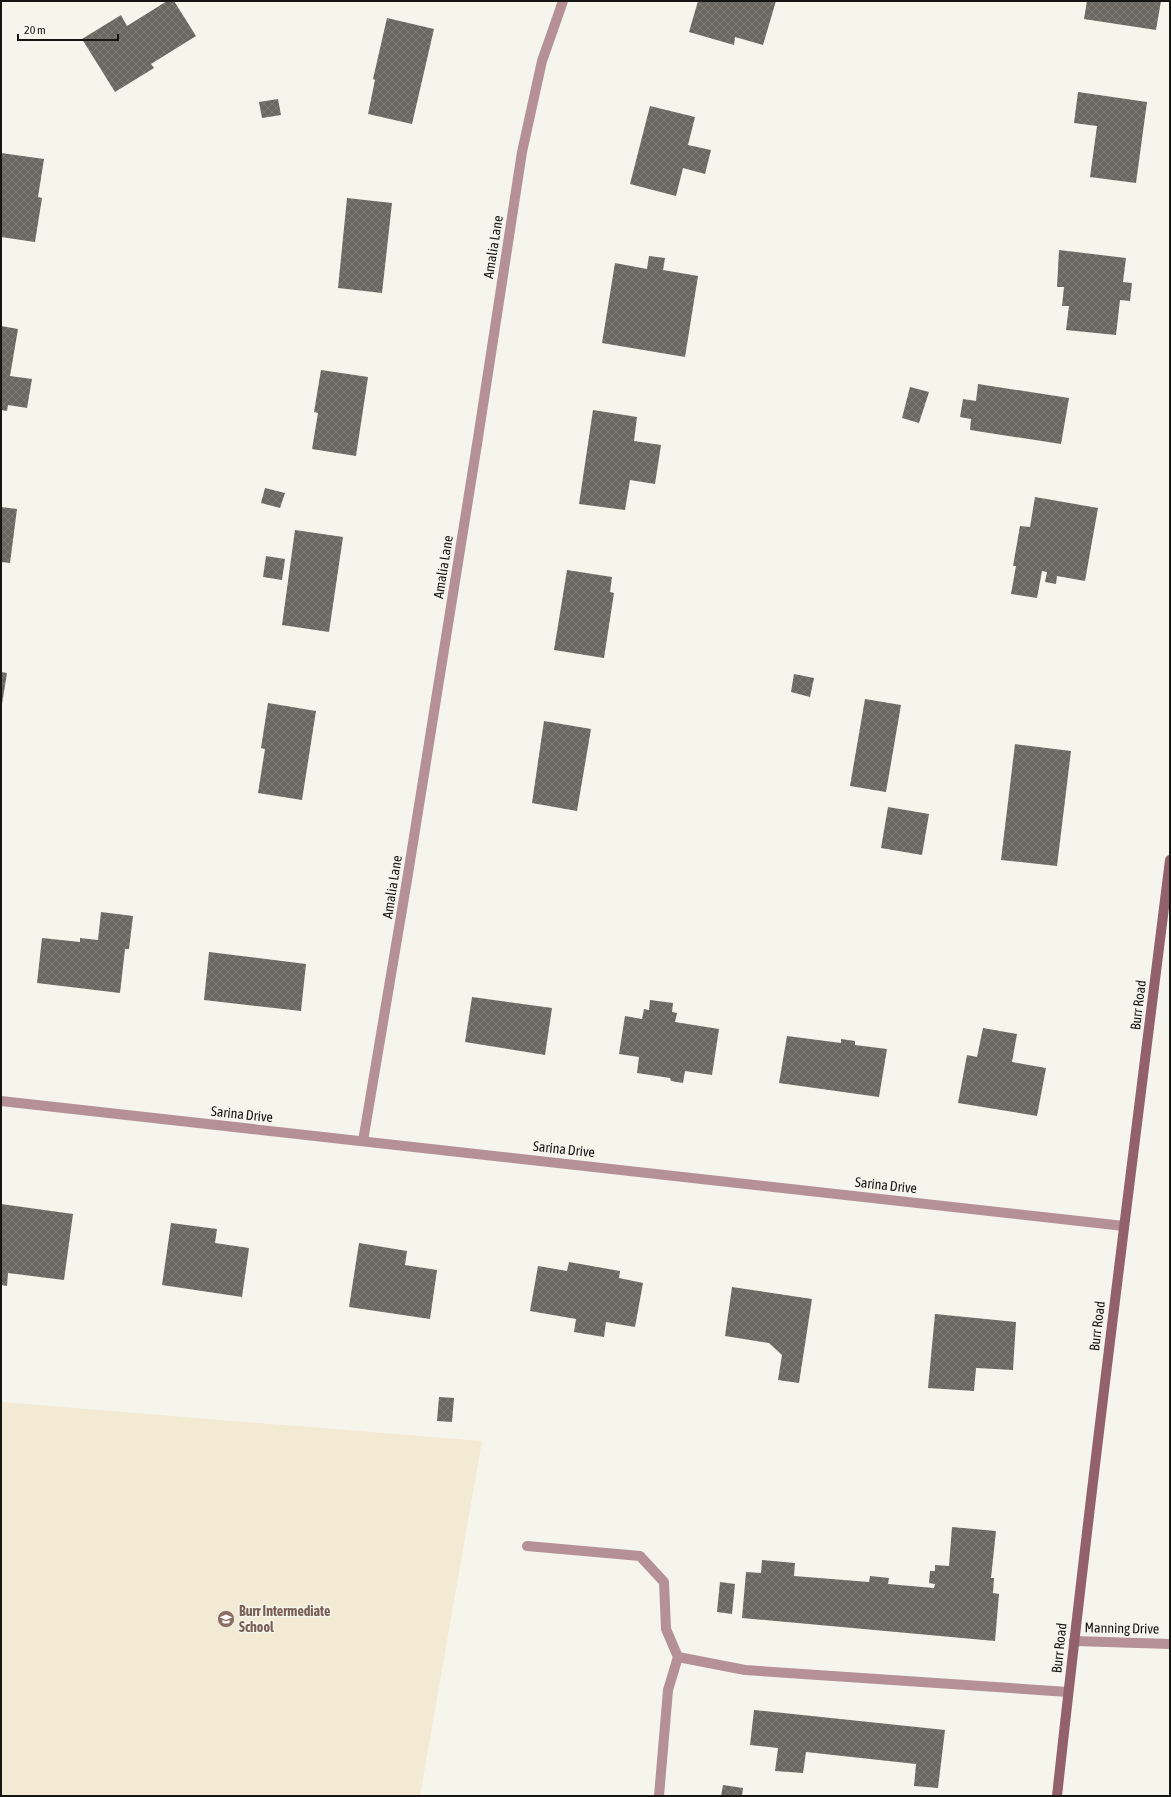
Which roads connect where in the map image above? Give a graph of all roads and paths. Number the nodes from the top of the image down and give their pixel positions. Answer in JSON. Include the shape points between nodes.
{"nodes":[{"id":1,"x":563,"y":1,"type":"edge"},
{"id":2,"x":1170,"y":860,"type":"edge"},
{"id":3,"x":1,"y":1101,"type":"edge"},
{"id":4,"x":363,"y":1141,"type":"junction"},
{"id":5,"x":1124,"y":1226,"type":"junction"},
{"id":6,"x":527,"y":1546,"type":"dead end"},
{"id":7,"x":1074,"y":1641,"type":"junction"},
{"id":8,"x":1170,"y":1644,"type":"edge"},
{"id":9,"x":678,"y":1657,"type":"junction"},
{"id":10,"x":1068,"y":1692,"type":"junction"},
{"id":11,"x":659,"y":1796,"type":"edge"},
{"id":12,"x":1057,"y":1796,"type":"edge"}],
"edges":[{"from":1,"to":4,"type":"street","name":"Amalia Lane","via":[[542,61],[522,152],[445,648]]},
{"from":2,"to":5,"type":"street","name":"Burr Road"},
{"from":3,"to":4,"type":"street","name":"Sarina Drive"},
{"from":4,"to":5,"type":"street","name":"Sarina Drive"},
{"from":5,"to":7,"type":"street","name":"Burr Road"},
{"from":6,"to":9,"type":"street","via":[[640,1556],[664,1582],[666,1629]]},
{"from":7,"to":8,"type":"street","name":"Manning Drive"},
{"from":7,"to":10,"type":"street","name":"Burr Road"},
{"from":9,"to":10,"type":"street","via":[[745,1670]]},
{"from":9,"to":11,"type":"street","via":[[668,1690]]},
{"from":10,"to":12,"type":"street","name":"Burr Road"}]}
